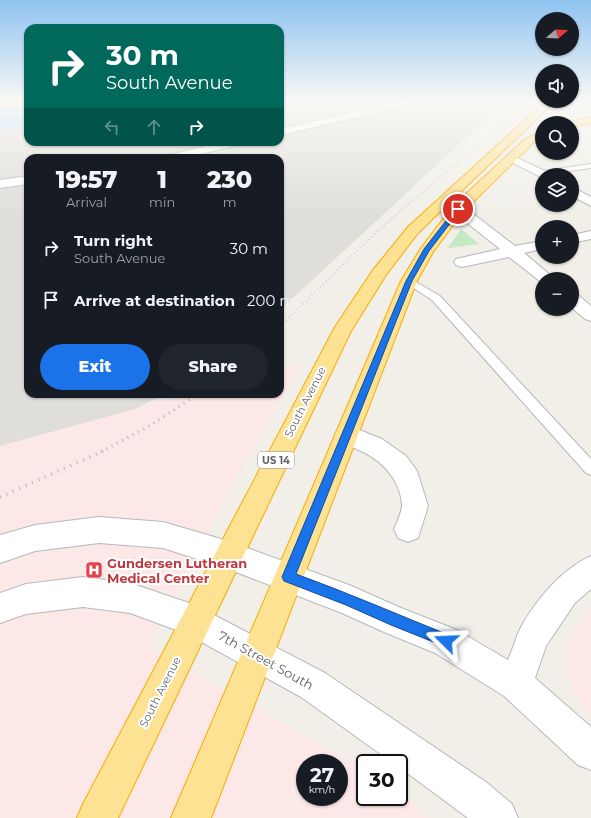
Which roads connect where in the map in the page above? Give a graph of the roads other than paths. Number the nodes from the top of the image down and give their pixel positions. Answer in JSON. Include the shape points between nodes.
{"nodes":[{"id":1,"x":510,"y":139,"type":"edge"},
{"id":2,"x":533,"y":139,"type":"edge"},
{"id":3,"x":204,"y":146,"type":"edge"},
{"id":4,"x":180,"y":154,"type":"edge"},
{"id":5,"x":511,"y":158,"type":"junction"},
{"id":6,"x":591,"y":166,"type":"edge"},
{"id":7,"x":579,"y":168,"type":"edge"},
{"id":8,"x":535,"y":170,"type":"edge"},
{"id":9,"x":24,"y":181,"type":"edge"},
{"id":10,"x":0,"y":184,"type":"edge"},
{"id":11,"x":579,"y":195,"type":"edge"},
{"id":12,"x":591,"y":202,"type":"edge"},
{"id":13,"x":458,"y":209,"type":"junction"},
{"id":14,"x":591,"y":236,"type":"edge"},
{"id":15,"x":579,"y":238,"type":"edge"},
{"id":16,"x":535,"y":246,"type":"edge"},
{"id":17,"x":512,"y":251,"type":"junction"},
{"id":18,"x":462,"y":262,"type":"dead end"},
{"id":19,"x":538,"y":272,"type":"edge"},
{"id":20,"x":409,"y":281,"type":"junction"},
{"id":21,"x":579,"y":305,"type":"edge"},
{"id":22,"x":591,"y":314,"type":"edge"},
{"id":23,"x":347,"y":434,"type":"junction"},
{"id":24,"x":591,"y":469,"type":"edge"},
{"id":25,"x":408,"y":530,"type":"dead end"},
{"id":26,"x":0,"y":549,"type":"edge"},
{"id":27,"x":228,"y":555,"type":"junction"},
{"id":28,"x":591,"y":571,"type":"edge"},
{"id":29,"x":288,"y":577,"type":"junction"},
{"id":30,"x":0,"y":608,"type":"edge"},
{"id":31,"x":195,"y":621,"type":"junction"},
{"id":32,"x":257,"y":655,"type":"junction"},
{"id":33,"x":516,"y":684,"type":"junction"},
{"id":34,"x":591,"y":752,"type":"edge"},
{"id":35,"x":97,"y":818,"type":"edge"},
{"id":36,"x":191,"y":818,"type":"edge"},
{"id":37,"x":498,"y":818,"type":"edge"}],
"edges":[{"from":1,"to":27,"type":"highway","name":"South Avenue","number":"US 14","via":[[413,230],[379,273],[342,331]]},
{"from":2,"to":5,"type":"highway"},
{"from":3,"to":4,"type":"street"},
{"from":5,"to":8,"type":"street"},
{"from":5,"to":13,"type":"highway"},
{"from":6,"to":7,"type":"lane"},
{"from":9,"to":10,"type":"street"},
{"from":11,"to":12,"type":"street"},
{"from":13,"to":17,"type":"street"},
{"from":13,"to":20,"type":"highway","via":[[426,250]]},
{"from":14,"to":15,"type":"street"},
{"from":16,"to":17,"type":"street"},
{"from":17,"to":18,"type":"street"},
{"from":17,"to":19,"type":"street"},
{"from":20,"to":23,"type":"highway"},
{"from":20,"to":24,"type":"lane","via":[[436,298]]},
{"from":21,"to":22,"type":"street"},
{"from":23,"to":25,"type":"street","via":[[374,446],[397,463],[408,479],[415,506]]},
{"from":23,"to":29,"type":"highway"},
{"from":26,"to":27,"type":"street","via":[[35,538],[99,530],[163,535]]},
{"from":27,"to":29,"type":"street"},
{"from":27,"to":31,"type":"highway","name":"South Avenue","number":"US 14"},
{"from":28,"to":33,"type":"street","via":[[564,592],[532,637]]},
{"from":29,"to":32,"type":"highway"},
{"from":29,"to":33,"type":"street","via":[[446,641]]},
{"from":30,"to":31,"type":"street","name":"7th Street South","via":[[26,599],[83,592],[130,598]]},
{"from":31,"to":32,"type":"street","name":"7th Street South"},
{"from":31,"to":35,"type":"highway","name":"South Avenue","number":"US 14"},
{"from":32,"to":36,"type":"highway"},
{"from":32,"to":37,"type":"street","name":"7th Street South","via":[[312,685],[355,714],[472,796]]},
{"from":33,"to":34,"type":"street"}]}
